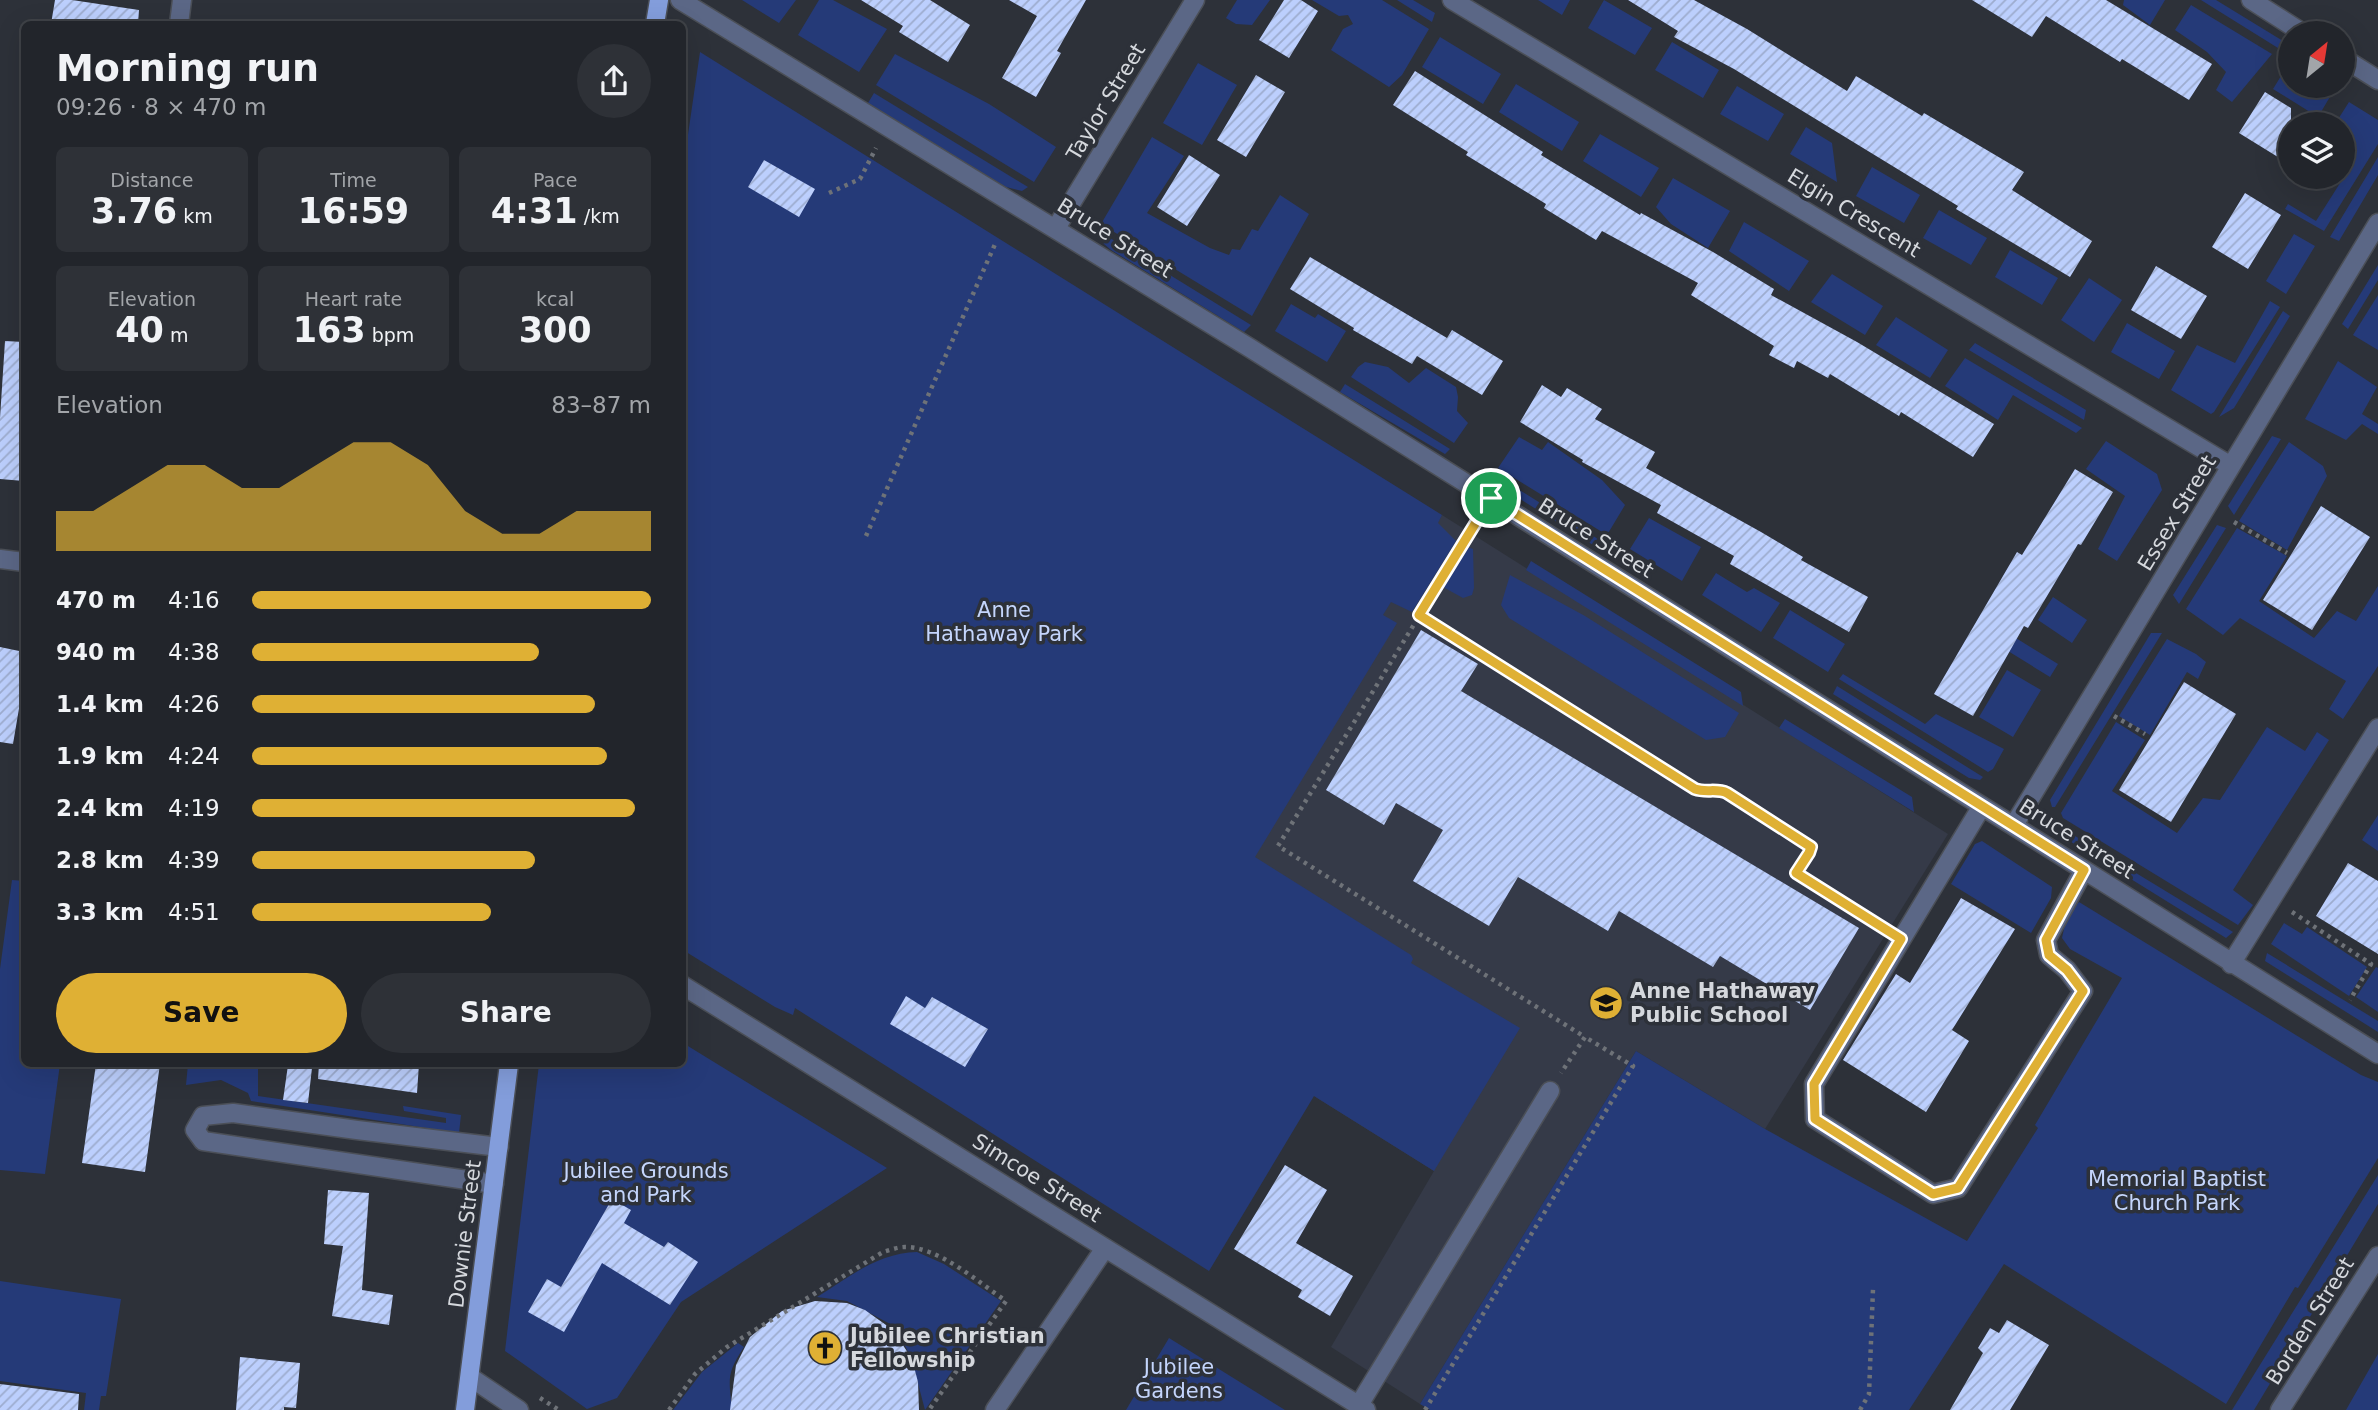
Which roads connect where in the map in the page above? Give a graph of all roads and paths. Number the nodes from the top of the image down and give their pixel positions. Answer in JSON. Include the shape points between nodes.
{"nodes":[{"id":1,"x":182,"y":0,"type":"edge"},
{"id":2,"x":659,"y":0,"type":"edge"},
{"id":3,"x":680,"y":0,"type":"edge"},
{"id":4,"x":1195,"y":0,"type":"edge"},
{"id":5,"x":1452,"y":0,"type":"edge"},
{"id":6,"x":2250,"y":0,"type":"edge"},
{"id":7,"x":179,"y":21,"type":"edge"},
{"id":8,"x":656,"y":21,"type":"edge"},
{"id":9,"x":2284,"y":21,"type":"edge"},
{"id":10,"x":2356,"y":66,"type":"edge"},
{"id":11,"x":2378,"y":80,"type":"edge"},
{"id":12,"x":887,"y":125,"type":"junction"},
{"id":13,"x":829,"y":193,"type":"dead end"},
{"id":14,"x":2378,"y":223,"type":"edge"},
{"id":15,"x":1056,"y":228,"type":"junction"},
{"id":16,"x":996,"y":242,"type":"dead end"},
{"id":17,"x":2231,"y":466,"type":"junction"},
{"id":18,"x":1491,"y":498,"type":"junction"},
{"id":19,"x":2234,"y":522,"type":"dead end"},
{"id":20,"x":866,"y":536,"type":"dead end"},
{"id":21,"x":2287,"y":553,"type":"dead end"},
{"id":22,"x":0,"y":559,"type":"edge"},
{"id":23,"x":21,"y":562,"type":"edge"},
{"id":24,"x":1419,"y":615,"type":"junction"},
{"id":25,"x":2114,"y":716,"type":"dead end"},
{"id":26,"x":2378,"y":728,"type":"edge"},
{"id":27,"x":2145,"y":734,"type":"dead end"},
{"id":28,"x":1982,"y":806,"type":"junction"},
{"id":29,"x":2014,"y":825,"type":"junction"},
{"id":30,"x":2084,"y":870,"type":"junction"},
{"id":31,"x":2272,"y":899,"type":"junction"},
{"id":32,"x":1901,"y":939,"type":"junction"},
{"id":33,"x":2231,"y":964,"type":"junction"},
{"id":34,"x":686,"y":987,"type":"edge"},
{"id":35,"x":2350,"y":1000,"type":"dead end"},
{"id":36,"x":1585,"y":1037,"type":"junction"},
{"id":37,"x":2378,"y":1054,"type":"edge"},
{"id":38,"x":509,"y":1067,"type":"edge"},
{"id":39,"x":1550,"y":1091,"type":"joint"},
{"id":40,"x":499,"y":1147,"type":"junction"},
{"id":41,"x":494,"y":1184,"type":"junction"},
{"id":42,"x":1105,"y":1248,"type":"junction"},
{"id":43,"x":2378,"y":1256,"type":"edge"},
{"id":44,"x":1873,"y":1289,"type":"dead end"},
{"id":45,"x":470,"y":1377,"type":"junction"},
{"id":46,"x":1362,"y":1408,"type":"edge"},
{"id":47,"x":465,"y":1410,"type":"edge"},
{"id":48,"x":519,"y":1410,"type":"edge"},
{"id":49,"x":669,"y":1410,"type":"edge"},
{"id":50,"x":929,"y":1410,"type":"edge"},
{"id":51,"x":995,"y":1410,"type":"edge"},
{"id":52,"x":1426,"y":1410,"type":"edge"},
{"id":53,"x":1860,"y":1410,"type":"edge"},
{"id":54,"x":2280,"y":1410,"type":"edge"}],
"edges":[{"from":1,"to":7,"type":"street"},
{"from":2,"to":8,"type":"main road"},
{"from":3,"to":12,"type":"street","name":"Bruce Street"},
{"from":4,"to":15,"type":"street","name":"Taylor Street"},
{"from":5,"to":17,"type":"street","name":"Elgin Crescent"},
{"from":6,"to":9,"type":"street"},
{"from":10,"to":11,"type":"street"},
{"from":12,"to":13,"type":"path","via":[[860,179]]},
{"from":12,"to":15,"type":"street","name":"Bruce Street"},
{"from":14,"to":17,"type":"street","name":"Essex Street"},
{"from":15,"to":18,"type":"street","name":"Bruce Street"},
{"from":16,"to":20,"type":"path"},
{"from":17,"to":29,"type":"street","name":"Essex Street"},
{"from":18,"to":24,"type":"path"},
{"from":18,"to":28,"type":"street","name":"Bruce Street"},
{"from":19,"to":21,"type":"path"},
{"from":22,"to":23,"type":"street"},
{"from":24,"to":32,"type":"path","via":[[1695,789],[1727,793],[1811,847],[1796,873]]},
{"from":24,"to":36,"type":"path","via":[[1278,846]]},
{"from":25,"to":27,"type":"path"},
{"from":26,"to":31,"type":"street"},
{"from":28,"to":29,"type":"street","name":"Bruce Street"},
{"from":28,"to":32,"type":"street"},
{"from":29,"to":30,"type":"street","name":"Bruce Street"},
{"from":30,"to":32,"type":"street","via":[[2046,940],[2049,955],[2083,991],[1958,1188],[1933,1194],[1815,1119],[1814,1084]]},
{"from":30,"to":33,"type":"street","name":"Bruce Street"},
{"from":31,"to":33,"type":"street"},
{"from":31,"to":35,"type":"path","via":[[2371,964]]},
{"from":33,"to":37,"type":"street","name":"Bruce Street"},
{"from":34,"to":42,"type":"street","name":"Simcoe Street"},
{"from":36,"to":39,"type":"path"},
{"from":36,"to":52,"type":"path","via":[[1633,1066]]},
{"from":38,"to":40,"type":"main road","name":"Downie Street"},
{"from":39,"to":46,"type":"street"},
{"from":40,"to":41,"type":"main road","name":"Downie Street"},
{"from":40,"to":41,"type":"street","via":[[233,1113],[203,1116],[195,1130],[203,1141]]},
{"from":41,"to":45,"type":"main road","name":"Downie Street"},
{"from":42,"to":46,"type":"street","name":"Simcoe Street"},
{"from":42,"to":51,"type":"street"},
{"from":43,"to":54,"type":"street","name":"Borden Street"},
{"from":44,"to":53,"type":"path","via":[[1869,1394]]},
{"from":45,"to":47,"type":"main road","name":"Downie Street"},
{"from":45,"to":48,"type":"street"},
{"from":49,"to":50,"type":"path","via":[[695,1374],[727,1347],[883,1252],[903,1247],[941,1257],[1006,1301]]}]}
